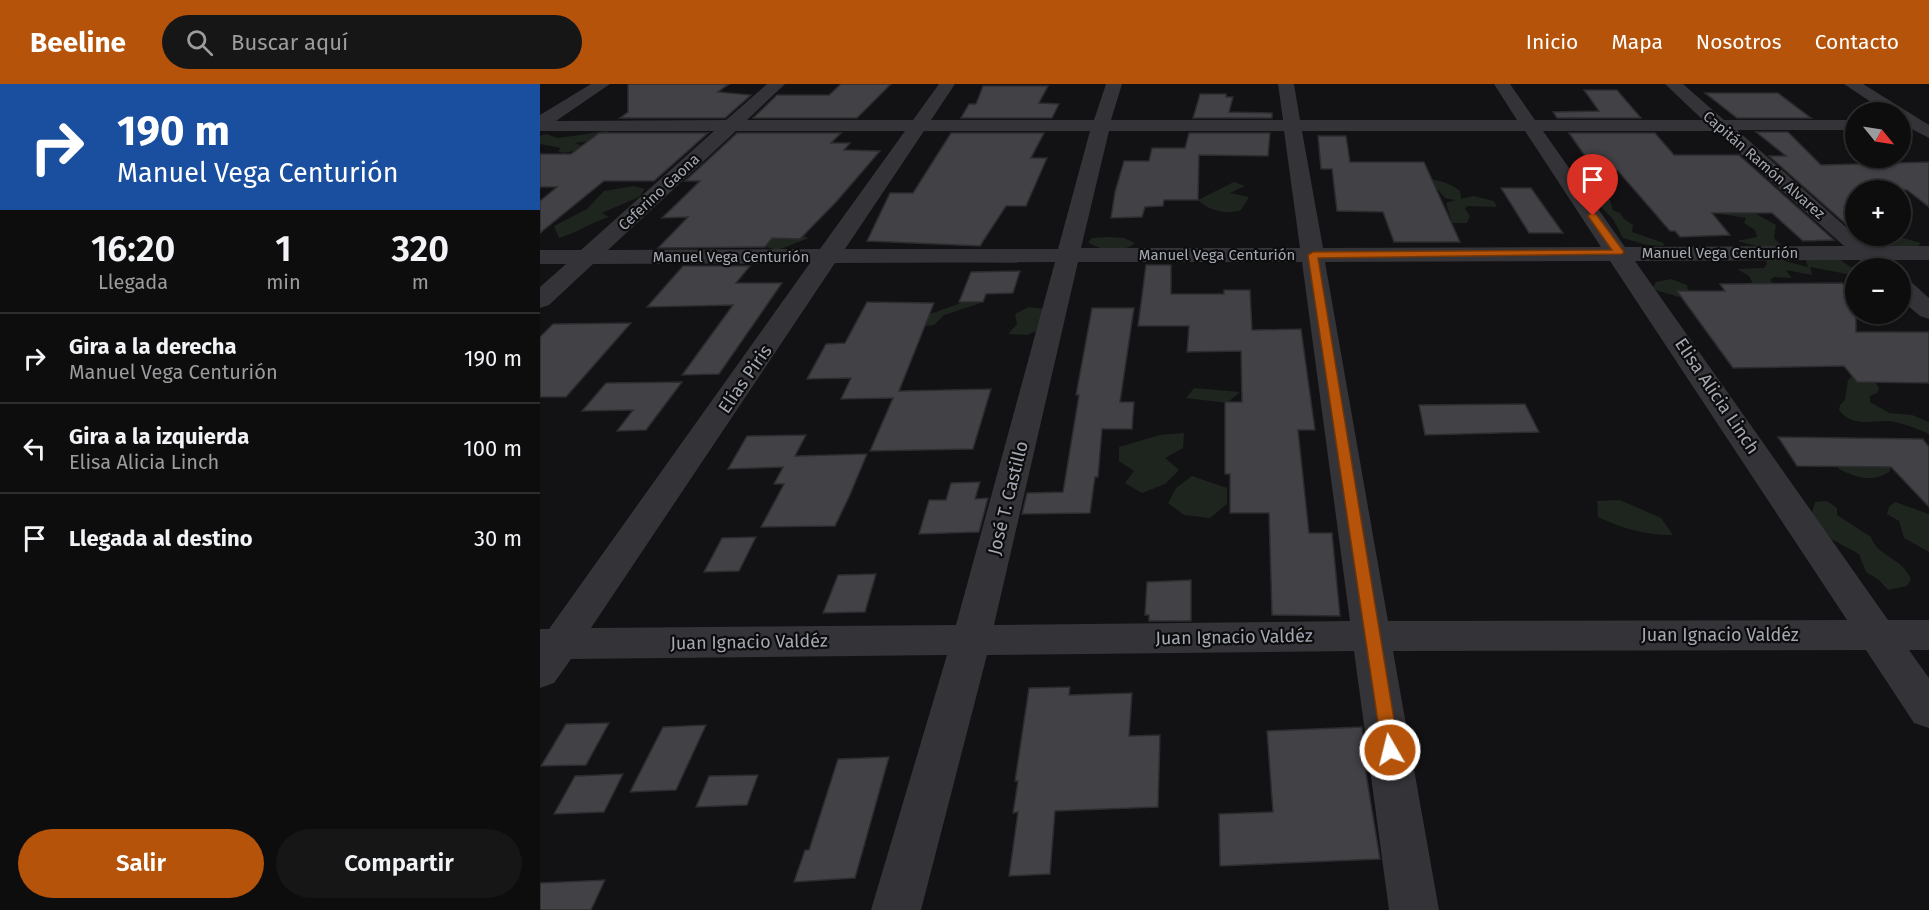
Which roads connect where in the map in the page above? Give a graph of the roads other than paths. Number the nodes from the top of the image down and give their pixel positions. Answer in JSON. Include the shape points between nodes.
{"nodes":[{"id":1,"x":602,"y":84,"type":"edge"},
{"id":2,"x":777,"y":84,"type":"edge"},
{"id":3,"x":947,"y":84,"type":"edge"},
{"id":4,"x":1114,"y":84,"type":"edge"},
{"id":5,"x":1286,"y":84,"type":"edge"},
{"id":6,"x":1502,"y":84,"type":"edge"},
{"id":7,"x":1673,"y":84,"type":"edge"},
{"id":8,"x":1852,"y":84,"type":"edge"},
{"id":9,"x":1880,"y":102,"type":"edge"},
{"id":10,"x":540,"y":124,"type":"edge"},
{"id":11,"x":1101,"y":125,"type":"junction"},
{"id":12,"x":1292,"y":125,"type":"junction"},
{"id":13,"x":1528,"y":125,"type":"junction"},
{"id":14,"x":1718,"y":125,"type":"junction"},
{"id":15,"x":1845,"y":125,"type":"edge"},
{"id":16,"x":731,"y":126,"type":"junction"},
{"id":17,"x":919,"y":126,"type":"junction"},
{"id":18,"x":1619,"y":252,"type":"junction"},
{"id":19,"x":1865,"y":253,"type":"junction"},
{"id":20,"x":1929,"y":253,"type":"edge"},
{"id":21,"x":1313,"y":255,"type":"junction"},
{"id":22,"x":830,"y":256,"type":"junction"},
{"id":23,"x":1070,"y":256,"type":"junction"},
{"id":24,"x":540,"y":257,"type":"edge"},
{"id":25,"x":588,"y":257,"type":"junction"},
{"id":26,"x":1871,"y":258,"type":"edge"},
{"id":27,"x":1911,"y":295,"type":"edge"},
{"id":28,"x":540,"y":300,"type":"edge"},
{"id":29,"x":1929,"y":311,"type":"edge"},
{"id":30,"x":1879,"y":635,"type":"junction"},
{"id":31,"x":1929,"y":635,"type":"edge"},
{"id":32,"x":1373,"y":636,"type":"junction"},
{"id":33,"x":971,"y":640,"type":"junction"},
{"id":34,"x":547,"y":653,"type":"edge"},
{"id":35,"x":1929,"y":711,"type":"edge"},
{"id":36,"x":896,"y":910,"type":"edge"},
{"id":37,"x":1413,"y":910,"type":"edge"}],
"edges":[{"from":1,"to":10,"type":"street"},
{"from":2,"to":16,"type":"street","name":"Ceferino Gaona"},
{"from":3,"to":17,"type":"street","name":"Elías Piris"},
{"from":4,"to":11,"type":"street","name":"José T. Castillo"},
{"from":5,"to":12,"type":"street"},
{"from":6,"to":13,"type":"street","name":"Elisa Alicia Linch"},
{"from":7,"to":14,"type":"street","name":"Capitán Ramón Alvarez"},
{"from":8,"to":9,"type":"street"},
{"from":10,"to":16,"type":"street"},
{"from":11,"to":12,"type":"street"},
{"from":11,"to":17,"type":"street"},
{"from":11,"to":23,"type":"street","name":"José T. Castillo"},
{"from":12,"to":13,"type":"street"},
{"from":12,"to":21,"type":"street"},
{"from":13,"to":14,"type":"street"},
{"from":13,"to":18,"type":"street","name":"Elisa Alicia Linch"},
{"from":14,"to":15,"type":"street"},
{"from":14,"to":19,"type":"street","name":"Capitán Ramón Alvarez"},
{"from":16,"to":17,"type":"street"},
{"from":16,"to":25,"type":"street","name":"Ceferino Gaona"},
{"from":17,"to":22,"type":"street","name":"Elías Piris"},
{"from":18,"to":19,"type":"street","name":"Manuel Vega Centurión"},
{"from":18,"to":21,"type":"street","name":"Manuel Vega Centurión"},
{"from":18,"to":30,"type":"street","name":"Elisa Alicia Linch"},
{"from":19,"to":20,"type":"street","name":"Manuel Vega Centurión"},
{"from":19,"to":26,"type":"street","name":"Capitán Ramón Alvarez"},
{"from":21,"to":23,"type":"street","name":"Manuel Vega Centurión"},
{"from":21,"to":32,"type":"street"},
{"from":22,"to":23,"type":"street","name":"Manuel Vega Centurión"},
{"from":22,"to":25,"type":"street","name":"Manuel Vega Centurión"},
{"from":22,"to":34,"type":"street","name":"Elías Piris"},
{"from":23,"to":33,"type":"street","name":"José T. Castillo"},
{"from":24,"to":25,"type":"street","name":"Manuel Vega Centurión"},
{"from":25,"to":28,"type":"street","name":"Ceferino Gaona"},
{"from":27,"to":29,"type":"street"},
{"from":30,"to":31,"type":"street","name":"Juan Ignacio Valdéz"},
{"from":30,"to":32,"type":"street","name":"Juan Ignacio Valdéz"},
{"from":30,"to":35,"type":"street","name":"Elisa Alicia Linch"},
{"from":32,"to":33,"type":"street","name":"Juan Ignacio Valdéz"},
{"from":32,"to":37,"type":"street"},
{"from":33,"to":34,"type":"street","name":"Juan Ignacio Valdéz"},
{"from":33,"to":36,"type":"street","name":"José T. Castillo"}]}
